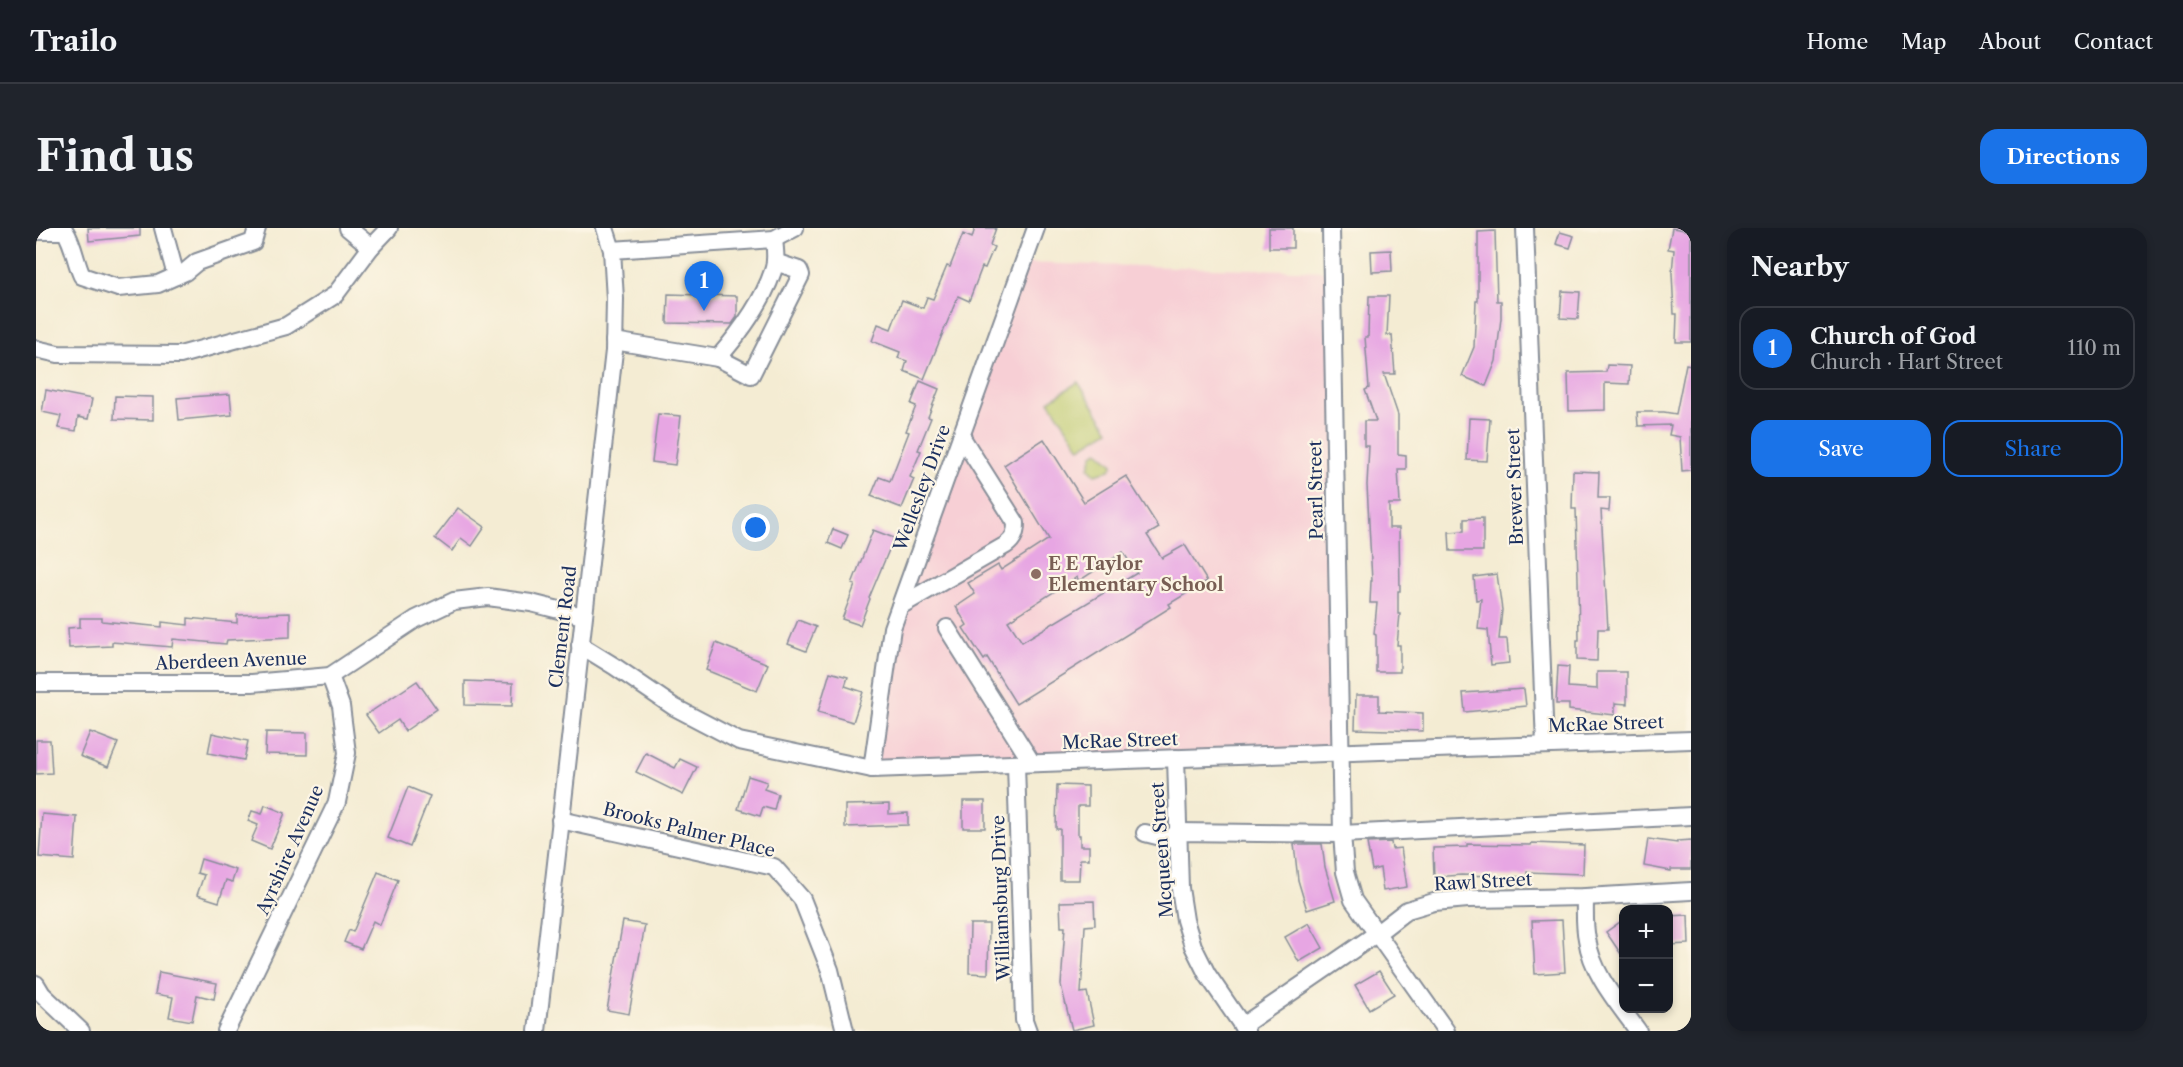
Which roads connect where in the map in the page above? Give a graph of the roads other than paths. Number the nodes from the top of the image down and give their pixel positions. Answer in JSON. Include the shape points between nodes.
{"nodes":[{"id":1,"x":163,"y":228,"type":"edge"},
{"id":2,"x":257,"y":228,"type":"edge"},
{"id":3,"x":348,"y":228,"type":"edge"},
{"id":4,"x":389,"y":228,"type":"edge"},
{"id":5,"x":605,"y":228,"type":"edge"},
{"id":6,"x":795,"y":228,"type":"edge"},
{"id":7,"x":1036,"y":228,"type":"edge"},
{"id":8,"x":1331,"y":228,"type":"edge"},
{"id":9,"x":1525,"y":228,"type":"edge"},
{"id":10,"x":36,"y":231,"type":"edge"},
{"id":11,"x":774,"y":239,"type":"junction"},
{"id":12,"x":371,"y":247,"type":"junction"},
{"id":13,"x":612,"y":250,"type":"junction"},
{"id":14,"x":775,"y":262,"type":"junction"},
{"id":15,"x":176,"y":276,"type":"junction"},
{"id":16,"x":614,"y":341,"type":"junction"},
{"id":17,"x":36,"y":349,"type":"edge"},
{"id":18,"x":718,"y":358,"type":"junction"},
{"id":19,"x":961,"y":436,"type":"junction"},
{"id":20,"x":900,"y":606,"type":"junction"},
{"id":21,"x":583,"y":616,"type":"junction"},
{"id":22,"x":947,"y":628,"type":"dead end"},
{"id":23,"x":580,"y":645,"type":"junction"},
{"id":24,"x":330,"y":676,"type":"junction"},
{"id":25,"x":36,"y":683,"type":"edge"},
{"id":26,"x":1691,"y":740,"type":"edge"},
{"id":27,"x":1545,"y":745,"type":"junction"},
{"id":28,"x":1341,"y":752,"type":"junction"},
{"id":29,"x":1176,"y":758,"type":"junction"},
{"id":30,"x":1024,"y":764,"type":"junction"},
{"id":31,"x":872,"y":769,"type":"junction"},
{"id":32,"x":1691,"y":816,"type":"edge"},
{"id":33,"x":560,"y":820,"type":"junction"},
{"id":34,"x":1178,"y":832,"type":"junction"},
{"id":35,"x":1145,"y":833,"type":"dead end"},
{"id":36,"x":1342,"y":834,"type":"junction"},
{"id":37,"x":1691,"y":891,"type":"edge"},
{"id":38,"x":1585,"y":897,"type":"junction"},
{"id":39,"x":1376,"y":934,"type":"junction"},
{"id":40,"x":36,"y":984,"type":"edge"},
{"id":41,"x":1244,"y":1029,"type":"edge"},
{"id":42,"x":81,"y":1031,"type":"edge"},
{"id":43,"x":226,"y":1031,"type":"edge"},
{"id":44,"x":537,"y":1031,"type":"edge"},
{"id":45,"x":845,"y":1031,"type":"edge"},
{"id":46,"x":1028,"y":1031,"type":"edge"},
{"id":47,"x":1446,"y":1031,"type":"edge"},
{"id":48,"x":1638,"y":1031,"type":"edge"}],
"edges":[{"from":1,"to":15,"type":"street"},
{"from":2,"to":15,"type":"street","via":[[253,242],[197,262]]},
{"from":3,"to":12,"type":"street"},
{"from":4,"to":12,"type":"street"},
{"from":5,"to":13,"type":"street","name":"Clement Road"},
{"from":6,"to":11,"type":"street"},
{"from":7,"to":19,"type":"street","name":"Wellesley Drive"},
{"from":8,"to":28,"type":"street","name":"Pearl Street"},
{"from":9,"to":27,"type":"street","name":"Brewer Street"},
{"from":10,"to":15,"type":"street","via":[[65,231],[82,276],[92,280],[118,288],[158,284]]},
{"from":11,"to":13,"type":"street"},
{"from":11,"to":14,"type":"street"},
{"from":12,"to":17,"type":"street","via":[[334,295],[286,326],[180,355],[58,354]]},
{"from":13,"to":16,"type":"street","name":"Clement Road"},
{"from":14,"to":18,"type":"street","via":[[753,310]]},
{"from":14,"to":18,"type":"street","via":[[799,270],[801,275],[751,375]]},
{"from":16,"to":18,"type":"street"},
{"from":16,"to":21,"type":"street","name":"Clement Road"},
{"from":19,"to":20,"type":"street","name":"Wellesley Drive"},
{"from":19,"to":20,"type":"street","via":[[1016,523],[1016,532],[1006,545]]},
{"from":20,"to":31,"type":"street","name":"Wellesley Drive","via":[[892,628]]},
{"from":21,"to":23,"type":"street","name":"Clement Road"},
{"from":21,"to":24,"type":"street","name":"Aberdeen Avenue","via":[[488,597],[454,601],[416,619]]},
{"from":22,"to":30,"type":"street"},
{"from":23,"to":31,"type":"street","name":"McRae Street","via":[[674,707],[739,741]]},
{"from":23,"to":33,"type":"street","name":"Clement Road"},
{"from":24,"to":25,"type":"street","name":"Aberdeen Avenue","via":[[252,683]]},
{"from":24,"to":43,"type":"street","name":"Ayrshire Avenue","via":[[341,706],[347,753],[337,801]]},
{"from":26,"to":27,"type":"street","name":"McRae Street"},
{"from":27,"to":28,"type":"street","name":"McRae Street"},
{"from":28,"to":29,"type":"street","name":"McRae Street"},
{"from":28,"to":36,"type":"street","name":"Pearl Street"},
{"from":29,"to":30,"type":"street","name":"McRae Street"},
{"from":29,"to":34,"type":"street","name":"Mcqueen Street"},
{"from":30,"to":31,"type":"street","name":"McRae Street"},
{"from":30,"to":46,"type":"street","name":"Williamsburg Drive","via":[[1024,1020]]},
{"from":32,"to":36,"type":"street"},
{"from":33,"to":44,"type":"street","name":"Clement Road"},
{"from":33,"to":45,"type":"street","name":"Brooks Palmer Place","via":[[774,867],[802,899],[830,970]]},
{"from":34,"to":35,"type":"street","via":[[1169,839]]},
{"from":34,"to":36,"type":"street"},
{"from":34,"to":41,"type":"street","name":"Mcqueen Street","via":[[1180,888],[1192,946]]},
{"from":36,"to":39,"type":"street","name":"Pearl Street","via":[[1345,872],[1353,900]]},
{"from":37,"to":38,"type":"street","name":"Rawl Street"},
{"from":38,"to":39,"type":"street","name":"Rawl Street","via":[[1434,902],[1407,910]]},
{"from":38,"to":48,"type":"street","via":[[1586,938],[1593,963]]},
{"from":39,"to":41,"type":"street","name":"Rawl Street"},
{"from":39,"to":47,"type":"street","name":"Pearl Street"},
{"from":40,"to":42,"type":"street"}]}
